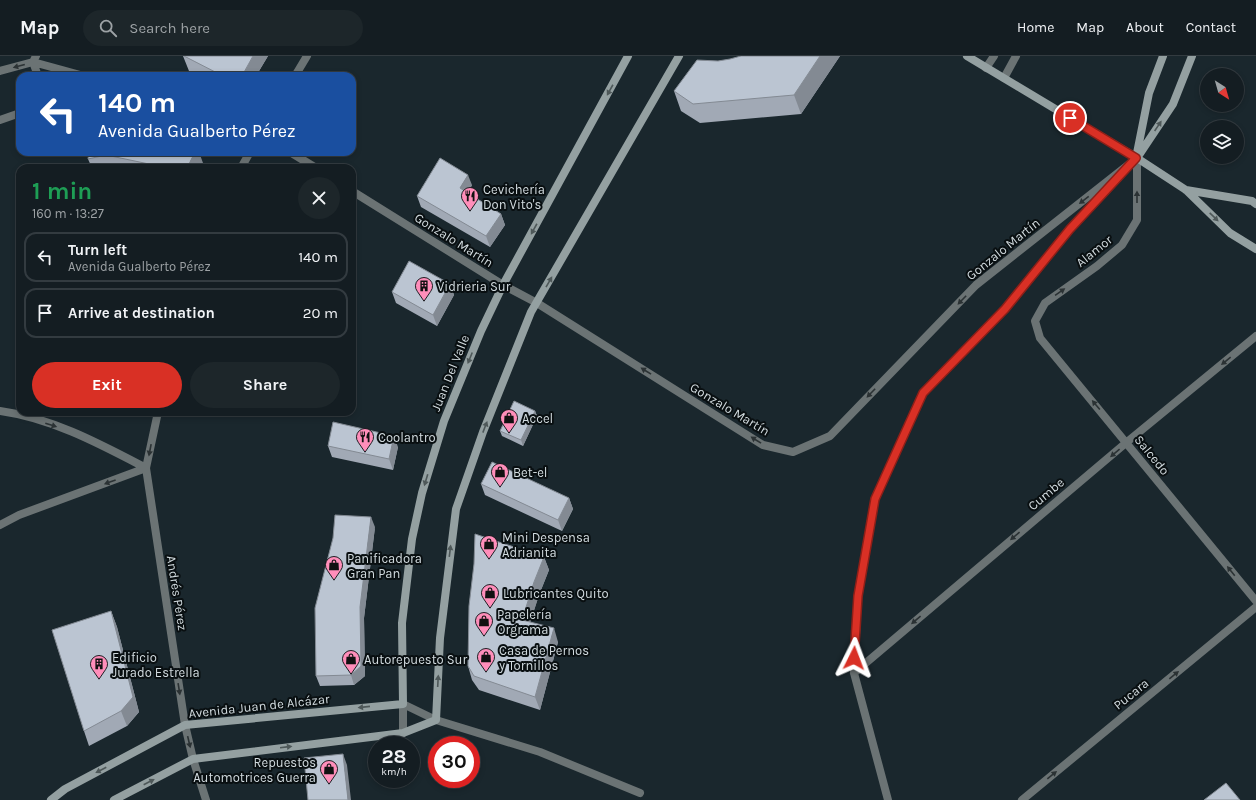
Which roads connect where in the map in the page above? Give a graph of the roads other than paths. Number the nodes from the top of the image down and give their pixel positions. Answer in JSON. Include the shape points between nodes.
{"nodes":[{"id":1,"x":307,"y":56,"type":"edge"},
{"id":2,"x":628,"y":56,"type":"edge"},
{"id":3,"x":679,"y":56,"type":"edge"},
{"id":4,"x":966,"y":56,"type":"edge"},
{"id":5,"x":994,"y":56,"type":"edge"},
{"id":6,"x":1016,"y":56,"type":"edge"},
{"id":7,"x":1164,"y":56,"type":"edge"},
{"id":8,"x":1192,"y":56,"type":"edge"},
{"id":9,"x":35,"y":59,"type":"edge"},
{"id":10,"x":986,"y":68,"type":"junction"},
{"id":11,"x":0,"y":71,"type":"edge"},
{"id":12,"x":37,"y":72,"type":"edge"},
{"id":13,"x":72,"y":72,"type":"edge"},
{"id":14,"x":297,"y":72,"type":"edge"},
{"id":15,"x":1004,"y":78,"type":"junction"},
{"id":16,"x":16,"y":114,"type":"edge"},
{"id":17,"x":0,"y":120,"type":"edge"},
{"id":18,"x":296,"y":156,"type":"edge"},
{"id":19,"x":1136,"y":158,"type":"junction"},
{"id":20,"x":310,"y":164,"type":"edge"},
{"id":21,"x":1186,"y":190,"type":"junction"},
{"id":22,"x":356,"y":193,"type":"edge"},
{"id":23,"x":1256,"y":204,"type":"edge"},
{"id":24,"x":1256,"y":249,"type":"edge"},
{"id":25,"x":503,"y":285,"type":"junction"},
{"id":26,"x":537,"y":303,"type":"junction"},
{"id":27,"x":1035,"y":321,"type":"joint"},
{"id":28,"x":1256,"y":336,"type":"edge"},
{"id":29,"x":0,"y":411,"type":"edge"},
{"id":30,"x":16,"y":413,"type":"edge"},
{"id":31,"x":24,"y":416,"type":"edge"},
{"id":32,"x":157,"y":416,"type":"edge"},
{"id":33,"x":1127,"y":442,"type":"junction"},
{"id":34,"x":146,"y":468,"type":"junction"},
{"id":35,"x":0,"y":525,"type":"edge"},
{"id":36,"x":1256,"y":601,"type":"edge"},
{"id":37,"x":1256,"y":607,"type":"edge"},
{"id":38,"x":854,"y":673,"type":"junction"},
{"id":39,"x":403,"y":704,"type":"junction"},
{"id":40,"x":436,"y":720,"type":"junction"},
{"id":41,"x":185,"y":725,"type":"junction"},
{"id":42,"x":403,"y":733,"type":"junction"},
{"id":43,"x":193,"y":759,"type":"junction"},
{"id":44,"x":640,"y":793,"type":"dead end"},
{"id":45,"x":51,"y":800,"type":"edge"},
{"id":46,"x":114,"y":800,"type":"edge"},
{"id":47,"x":206,"y":800,"type":"edge"},
{"id":48,"x":888,"y":800,"type":"edge"},
{"id":49,"x":1022,"y":800,"type":"edge"}],
"edges":[{"from":1,"to":14,"type":"street"},
{"from":2,"to":25,"type":"street","name":"Juan Del Valle","one_way":true},
{"from":26,"to":3,"type":"street","one_way":true},
{"from":4,"to":10,"type":"street"},
{"from":5,"to":10,"type":"street"},
{"from":6,"to":15,"type":"street"},
{"from":7,"to":19,"type":"street","name":"Alamor","via":[[1149,93]]},
{"from":19,"to":8,"type":"street","one_way":true,"via":[[1173,104]]},
{"from":9,"to":11,"type":"street","one_way":true},
{"from":9,"to":12,"type":"street"},
{"from":9,"to":13,"type":"street"},
{"from":10,"to":15,"type":"street"},
{"from":15,"to":19,"type":"street"},
{"from":16,"to":17,"type":"street"},
{"from":18,"to":20,"type":"street"},
{"from":19,"to":21,"type":"street"},
{"from":19,"to":26,"type":"street","name":"Gonzalo Martín","one_way":true,"via":[[976,285],[830,436],[793,452],[763,445]]},
{"from":27,"to":19,"type":"street","name":"Alamor","one_way":true,"via":[[1045,303],[1122,245],[1137,220]]},
{"from":19,"to":38,"type":"street","via":[[1070,229],[1005,309],[923,393],[875,499],[858,596]]},
{"from":21,"to":23,"type":"street","via":[[1252,201]]},
{"from":21,"to":24,"type":"street","one_way":true,"via":[[1230,233]]},
{"from":22,"to":25,"type":"street","name":"Gonzalo Martín"},
{"from":25,"to":26,"type":"street","name":"Gonzalo Martín"},
{"from":25,"to":39,"type":"street","name":"Juan Del Valle","one_way":true,"via":[[481,331],[444,422],[422,492],[412,539],[402,623]]},
{"from":40,"to":26,"type":"street","one_way":true,"via":[[440,638],[456,509],[514,352]]},
{"from":33,"to":27,"type":"street","name":"Salcedo","one_way":true,"via":[[1040,338]]},
{"from":28,"to":33,"type":"street","name":"Cumbe","one_way":true},
{"from":29,"to":30,"type":"street","one_way":true},
{"from":31,"to":34,"type":"street","one_way":true,"via":[[83,435]]},
{"from":32,"to":34,"type":"street","name":"Andrés Pérez","one_way":true},
{"from":36,"to":33,"type":"street","name":"Salcedo","one_way":true},
{"from":33,"to":38,"type":"street","name":"Cumbe","one_way":true},
{"from":34,"to":35,"type":"street","one_way":true,"via":[[19,515]]},
{"from":34,"to":41,"type":"street","name":"Andrés Pérez","one_way":true},
{"from":49,"to":37,"type":"street","name":"Pucara","one_way":true},
{"from":38,"to":48,"type":"street"},
{"from":39,"to":40,"type":"street"},
{"from":39,"to":41,"type":"street","name":"Avenida Juan de Alcázar","one_way":true},
{"from":39,"to":42,"type":"street","name":"Juan Del Valle"},
{"from":40,"to":42,"type":"street"},
{"from":40,"to":44,"type":"street","via":[[540,752]]},
{"from":41,"to":43,"type":"street","name":"Andrés Pérez","one_way":true},
{"from":41,"to":45,"type":"street","name":"Avenida Juan de Alcázar","one_way":true,"via":[[65,789]]},
{"from":43,"to":42,"type":"street","one_way":true},
{"from":46,"to":43,"type":"street","one_way":true},
{"from":43,"to":47,"type":"street","name":"Andrés Pérez"}]}
